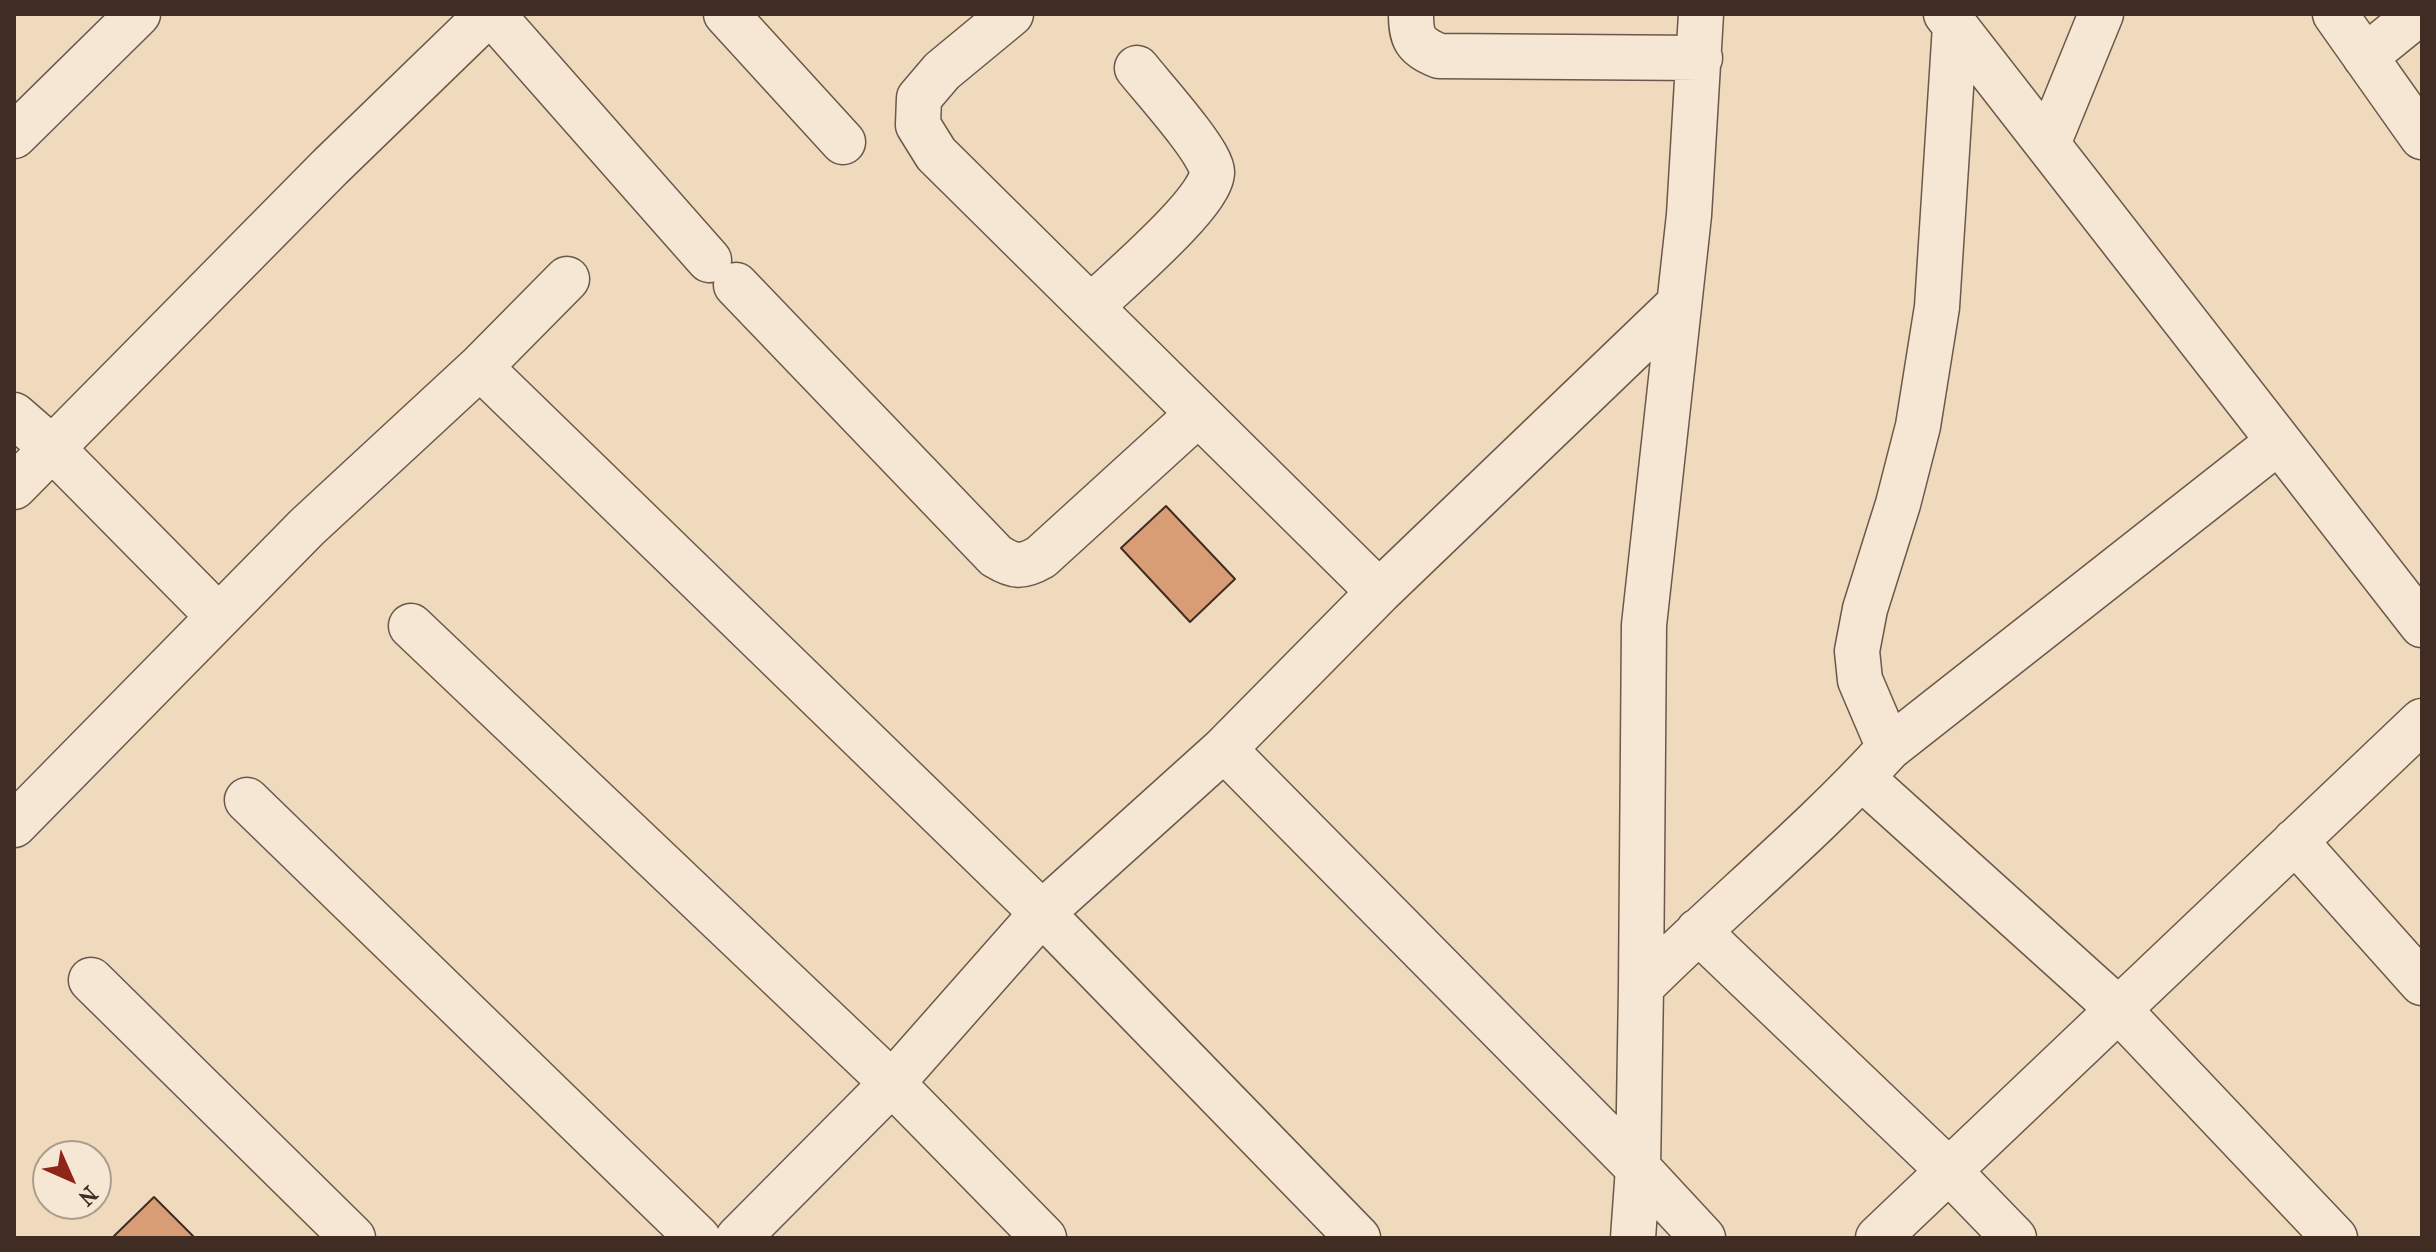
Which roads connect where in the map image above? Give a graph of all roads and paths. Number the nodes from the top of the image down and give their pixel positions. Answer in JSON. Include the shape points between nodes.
{"nodes":[{"id":1,"x":138,"y":14,"type":"edge"},
{"id":2,"x":490,"y":14,"type":"edge"},
{"id":3,"x":726,"y":14,"type":"edge"},
{"id":4,"x":1011,"y":14,"type":"edge"},
{"id":5,"x":1411,"y":14,"type":"edge"},
{"id":6,"x":1701,"y":14,"type":"edge"},
{"id":7,"x":2101,"y":14,"type":"edge"},
{"id":8,"x":2335,"y":14,"type":"edge"},
{"id":9,"x":2418,"y":14,"type":"edge"},
{"id":10,"x":1951,"y":20,"type":"edge"},
{"id":11,"x":2365,"y":57,"type":"junction"},
{"id":12,"x":1700,"y":58,"type":"junction"},
{"id":13,"x":1137,"y":68,"type":"dead end"},
{"id":14,"x":14,"y":136,"type":"edge"},
{"id":15,"x":2422,"y":137,"type":"edge"},
{"id":16,"x":843,"y":142,"type":"dead end"},
{"id":17,"x":2048,"y":144,"type":"junction"},
{"id":18,"x":567,"y":279,"type":"dead end"},
{"id":19,"x":1679,"y":304,"type":"junction"},
{"id":20,"x":1091,"y":307,"type":"junction"},
{"id":21,"x":480,"y":367,"type":"junction"},
{"id":22,"x":1198,"y":414,"type":"junction"},
{"id":23,"x":14,"y":415,"type":"edge"},
{"id":24,"x":2278,"y":442,"type":"junction"},
{"id":25,"x":52,"y":448,"type":"junction"},
{"id":26,"x":14,"y":487,"type":"edge"},
{"id":27,"x":1379,"y":592,"type":"junction"},
{"id":28,"x":218,"y":616,"type":"junction"},
{"id":29,"x":2422,"y":625,"type":"edge"},
{"id":30,"x":411,"y":626,"type":"dead end"},
{"id":31,"x":2422,"y":721,"type":"edge"},
{"id":32,"x":1224,"y":749,"type":"junction"},
{"id":33,"x":1875,"y":763,"type":"junction"},
{"id":34,"x":247,"y":800,"type":"dead end"},
{"id":35,"x":14,"y":825,"type":"edge"},
{"id":36,"x":2295,"y":841,"type":"junction"},
{"id":37,"x":1042,"y":913,"type":"junction"},
{"id":38,"x":1698,"y":931,"type":"junction"},
{"id":39,"x":91,"y":980,"type":"dead end"},
{"id":40,"x":2422,"y":983,"type":"edge"},
{"id":41,"x":1641,"y":987,"type":"junction"},
{"id":42,"x":2118,"y":1009,"type":"junction"},
{"id":43,"x":892,"y":1083,"type":"junction"},
{"id":44,"x":1638,"y":1168,"type":"junction"},
{"id":45,"x":1949,"y":1171,"type":"junction"},
{"id":46,"x":353,"y":1238,"type":"edge"},
{"id":47,"x":698,"y":1238,"type":"edge"},
{"id":48,"x":738,"y":1238,"type":"edge"},
{"id":49,"x":1044,"y":1238,"type":"edge"},
{"id":50,"x":1358,"y":1238,"type":"edge"},
{"id":51,"x":1633,"y":1238,"type":"edge"},
{"id":52,"x":1703,"y":1238,"type":"edge"},
{"id":53,"x":1878,"y":1238,"type":"edge"},
{"id":54,"x":2014,"y":1238,"type":"edge"},
{"id":55,"x":2335,"y":1238,"type":"edge"}],
"edges":[{"from":1,"to":14,"type":"street"},
{"from":2,"to":22,"type":"street","via":[[723,273],[996,556],[1025,567],[1041,557]]},
{"from":2,"to":25,"type":"street","via":[[318,178]]},
{"from":3,"to":16,"type":"street"},
{"from":4,"to":20,"type":"street","via":[[942,71],[919,98],[918,125],[936,154]]},
{"from":5,"to":12,"type":"street","via":[[1413,36],[1421,49],[1439,56]]},
{"from":6,"to":12,"type":"street"},
{"from":7,"to":17,"type":"street"},
{"from":8,"to":11,"type":"street"},
{"from":9,"to":11,"type":"street"},
{"from":10,"to":17,"type":"street"},
{"from":10,"to":33,"type":"street","via":[[1935,322],[1918,426],[1857,651]]},
{"from":11,"to":15,"type":"street"},
{"from":12,"to":19,"type":"street"},
{"from":13,"to":20,"type":"street","via":[[1205,154],[1212,171],[1209,188]]},
{"from":17,"to":24,"type":"street"},
{"from":18,"to":21,"type":"street"},
{"from":19,"to":27,"type":"street"},
{"from":19,"to":41,"type":"street","via":[[1644,625]]},
{"from":20,"to":22,"type":"street"},
{"from":21,"to":28,"type":"street"},
{"from":21,"to":37,"type":"street"},
{"from":22,"to":27,"type":"street"},
{"from":23,"to":25,"type":"street"},
{"from":24,"to":29,"type":"street"},
{"from":24,"to":33,"type":"street"},
{"from":25,"to":26,"type":"street"},
{"from":25,"to":28,"type":"street"},
{"from":27,"to":32,"type":"street"},
{"from":28,"to":35,"type":"street"},
{"from":30,"to":43,"type":"street"},
{"from":31,"to":36,"type":"street"},
{"from":32,"to":37,"type":"street"},
{"from":32,"to":44,"type":"street"},
{"from":33,"to":38,"type":"street"},
{"from":33,"to":42,"type":"street"},
{"from":34,"to":47,"type":"street"},
{"from":36,"to":40,"type":"street"},
{"from":36,"to":42,"type":"street"},
{"from":37,"to":43,"type":"street"},
{"from":37,"to":50,"type":"street"},
{"from":38,"to":41,"type":"street"},
{"from":38,"to":45,"type":"street"},
{"from":39,"to":46,"type":"street"},
{"from":41,"to":44,"type":"street"},
{"from":42,"to":45,"type":"street"},
{"from":42,"to":55,"type":"street"},
{"from":43,"to":48,"type":"street"},
{"from":43,"to":49,"type":"street"},
{"from":44,"to":51,"type":"street"},
{"from":44,"to":52,"type":"street"},
{"from":45,"to":53,"type":"street"},
{"from":45,"to":54,"type":"street"}]}
